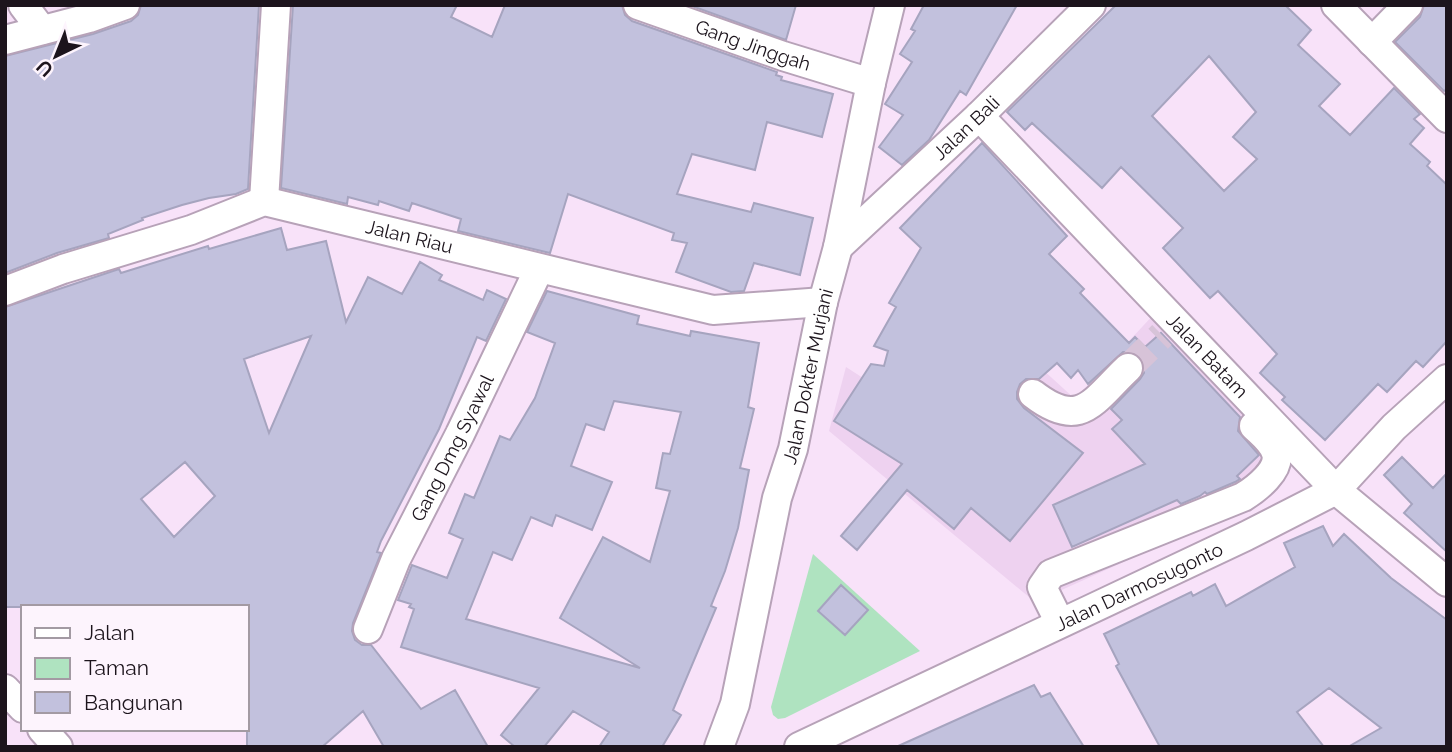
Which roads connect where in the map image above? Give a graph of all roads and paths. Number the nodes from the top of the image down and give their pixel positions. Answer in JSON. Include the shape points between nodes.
{"nodes":[{"id":1,"x":23,"y":5,"type":"edge"},
{"id":2,"x":125,"y":5,"type":"edge"},
{"id":3,"x":276,"y":5,"type":"edge"},
{"id":4,"x":638,"y":5,"type":"edge"},
{"id":5,"x":890,"y":5,"type":"edge"},
{"id":6,"x":1091,"y":5,"type":"edge"},
{"id":7,"x":1336,"y":5,"type":"edge"},
{"id":8,"x":1408,"y":5,"type":"edge"},
{"id":9,"x":42,"y":30,"type":"junction"},
{"id":10,"x":5,"y":40,"type":"edge"},
{"id":11,"x":1372,"y":42,"type":"junction"},
{"id":12,"x":871,"y":83,"type":"junction"},
{"id":13,"x":979,"y":116,"type":"junction"},
{"id":14,"x":1447,"y":118,"type":"edge"},
{"id":15,"x":264,"y":201,"type":"junction"},
{"id":16,"x":838,"y":247,"type":"junction"},
{"id":17,"x":539,"y":270,"type":"junction"},
{"id":18,"x":5,"y":291,"type":"edge"},
{"id":19,"x":823,"y":302,"type":"junction"},
{"id":20,"x":1167,"y":329,"type":"junction"},
{"id":21,"x":1128,"y":368,"type":"tunnel mouth"},
{"id":22,"x":1447,"y":379,"type":"edge"},
{"id":23,"x":1033,"y":394,"type":"dead end"},
{"id":24,"x":1336,"y":490,"type":"junction"},
{"id":25,"x":1447,"y":582,"type":"edge"},
{"id":26,"x":1060,"y":623,"type":"junction"},
{"id":27,"x":368,"y":629,"type":"dead end"},
{"id":28,"x":5,"y":689,"type":"edge"},
{"id":29,"x":21,"y":706,"type":"edge"},
{"id":30,"x":44,"y":731,"type":"edge"},
{"id":31,"x":58,"y":747,"type":"edge"},
{"id":32,"x":719,"y":747,"type":"edge"},
{"id":33,"x":799,"y":747,"type":"edge"}],
"edges":[{"from":1,"to":9,"type":"street"},
{"from":2,"to":9,"type":"street"},
{"from":3,"to":15,"type":"street"},
{"from":4,"to":12,"type":"street","name":"Gang Jinggah"},
{"from":5,"to":12,"type":"street","name":"Jalan Dokter Murjani"},
{"from":6,"to":13,"type":"street","name":"Jalan Bali"},
{"from":7,"to":11,"type":"street"},
{"from":8,"to":11,"type":"street"},
{"from":9,"to":10,"type":"street"},
{"from":11,"to":14,"type":"street"},
{"from":12,"to":16,"type":"street","name":"Jalan Dokter Murjani"},
{"from":13,"to":16,"type":"street","name":"Jalan Bali"},
{"from":13,"to":20,"type":"street","name":"Jalan Batam"},
{"from":15,"to":17,"type":"street","name":"Jalan Riau"},
{"from":15,"to":18,"type":"street"},
{"from":16,"to":19,"type":"street","name":"Jalan Dokter Murjani"},
{"from":17,"to":19,"type":"street","name":"Jalan Riau","via":[[713,310]]},
{"from":17,"to":27,"type":"street","name":"Gang Dmg Syawal","via":[[396,559]]},
{"from":19,"to":32,"type":"street","name":"Jalan Dokter Murjani","via":[[735,704]]},
{"from":20,"to":24,"type":"street","name":"Jalan Batam"},
{"from":20,"to":26,"type":"street","via":[[1269,441],[1277,460],[1261,483],[1243,497],[1051,574],[1042,587]]},
{"from":21,"to":23,"type":"street","via":[[1087,408],[1077,412],[1050,407]]},
{"from":22,"to":24,"type":"street","name":"Jalan Darmosugonto","via":[[1394,427]]},
{"from":24,"to":25,"type":"street","name":"Jalan Batam"},
{"from":24,"to":26,"type":"street","name":"Jalan Darmosugonto"},
{"from":26,"to":33,"type":"street","name":"Jalan Darmosugonto"},
{"from":28,"to":29,"type":"street"},
{"from":30,"to":31,"type":"street"}]}
